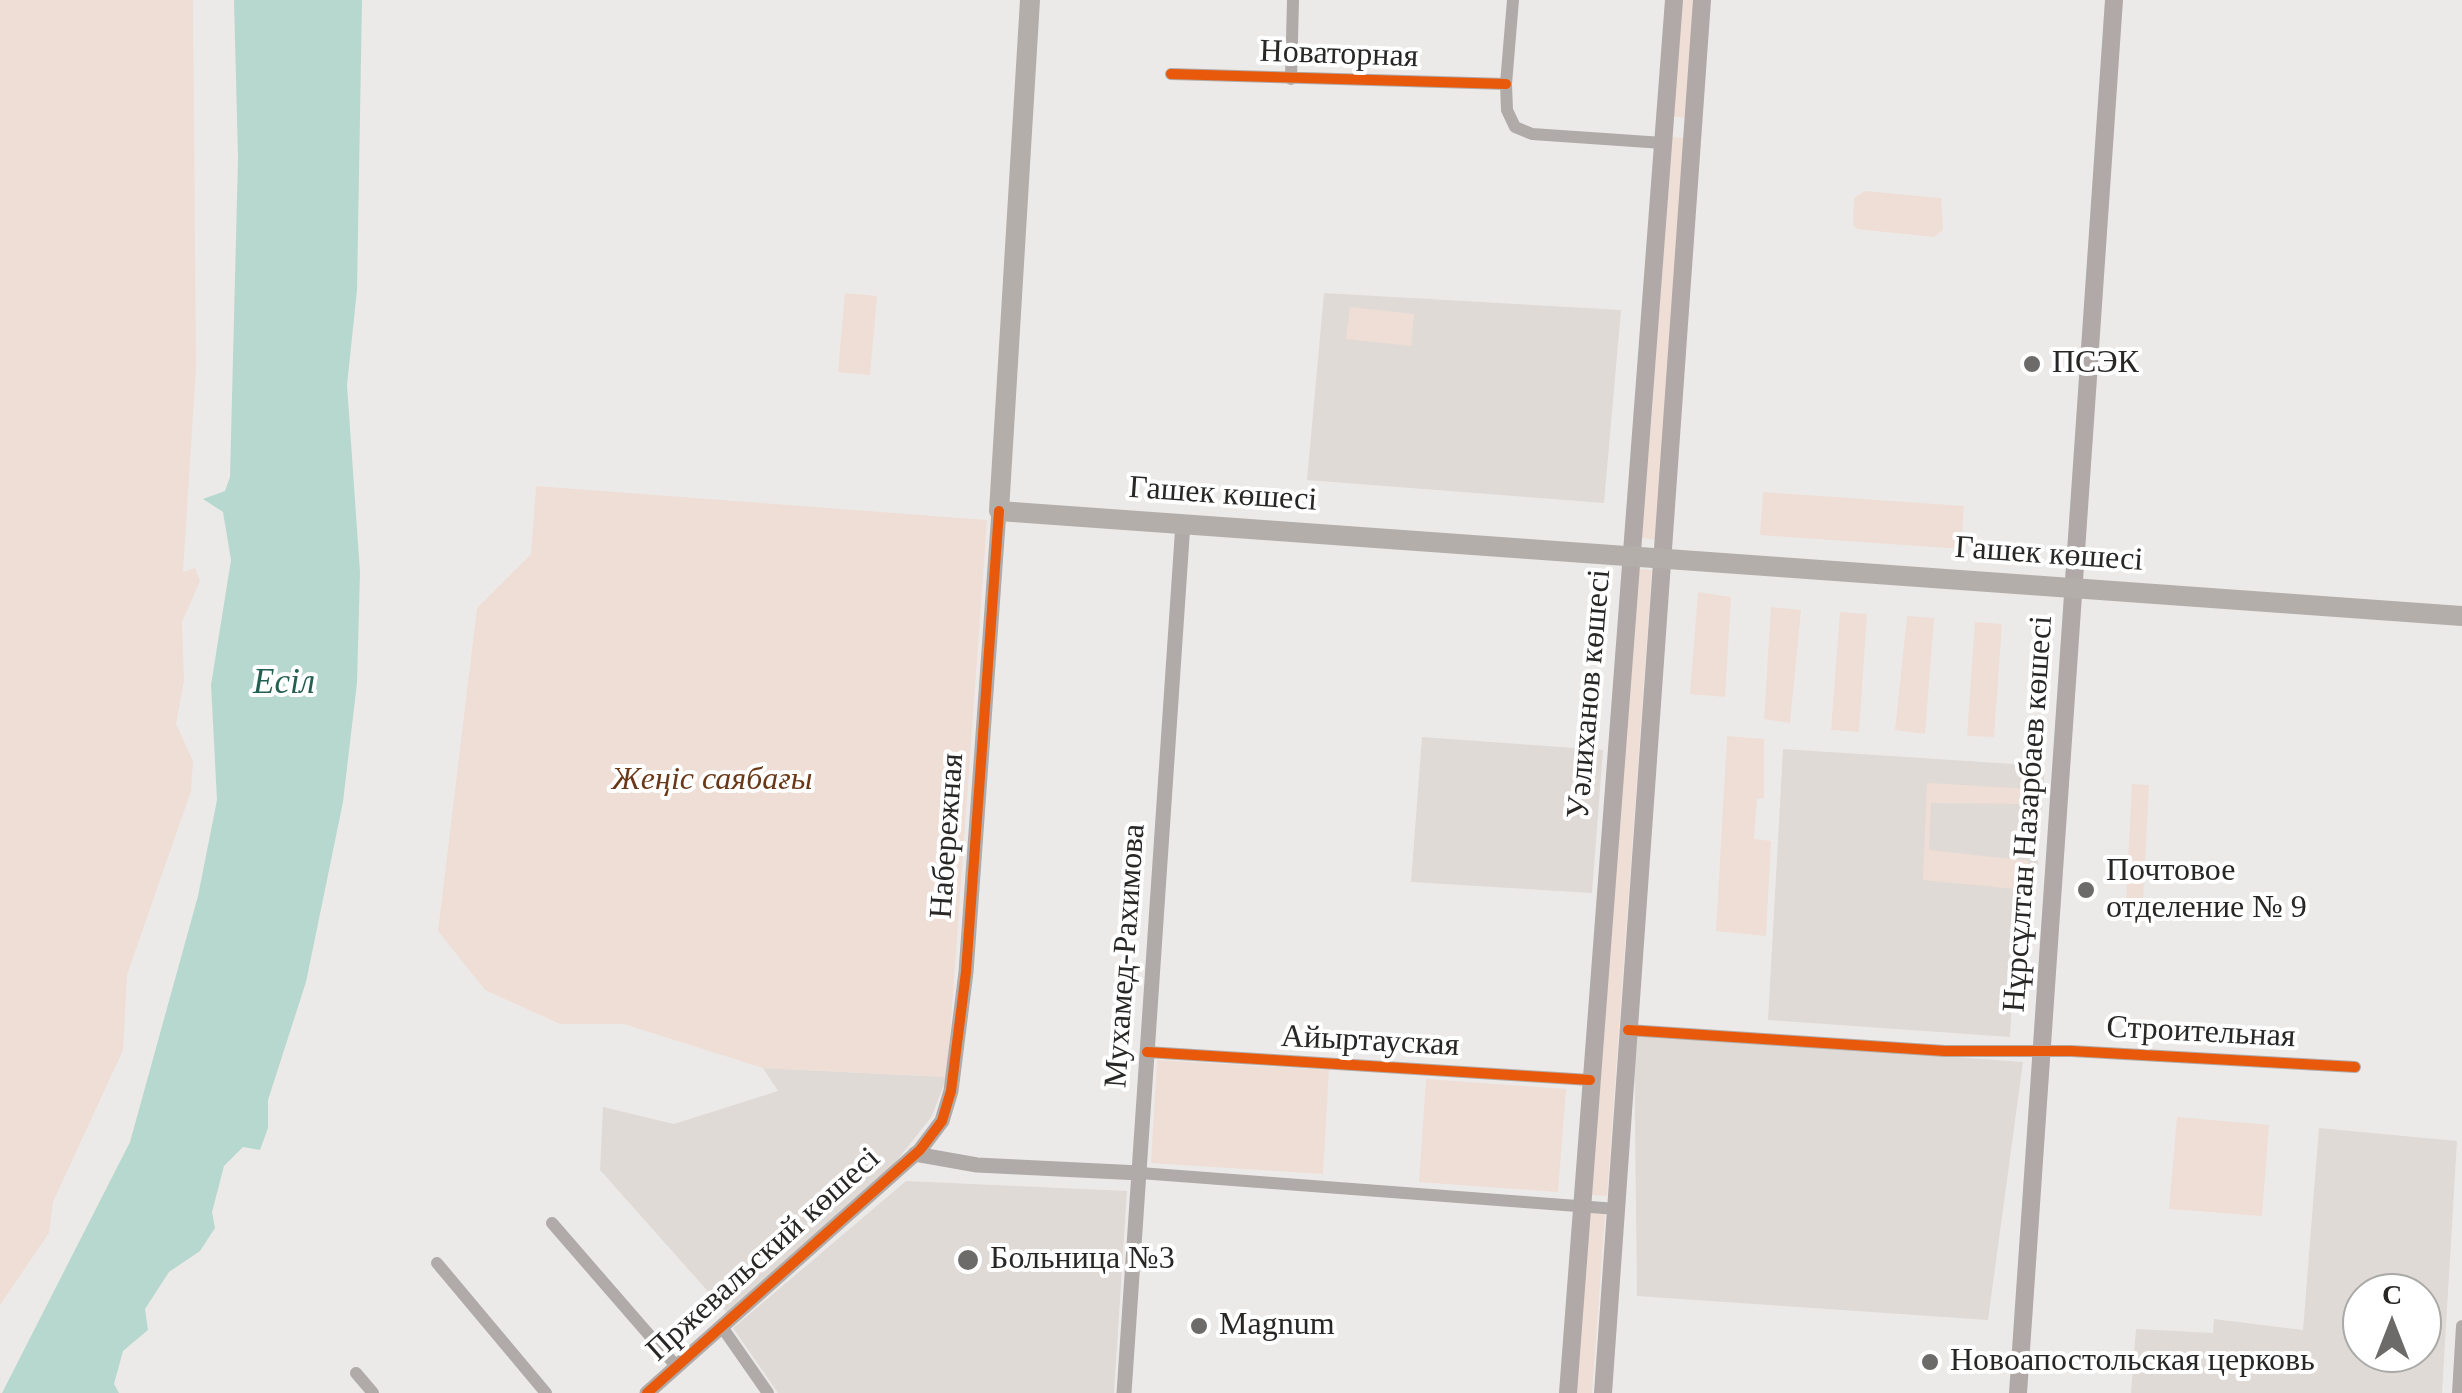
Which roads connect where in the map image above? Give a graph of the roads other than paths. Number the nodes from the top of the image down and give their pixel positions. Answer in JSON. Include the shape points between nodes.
{"nodes":[{"id":1,"x":1030,"y":0,"type":"edge"},
{"id":2,"x":1292,"y":0,"type":"edge"},
{"id":3,"x":1513,"y":0,"type":"edge"},
{"id":4,"x":1674,"y":0,"type":"edge"},
{"id":5,"x":1702,"y":0,"type":"edge"},
{"id":6,"x":2114,"y":0,"type":"edge"},
{"id":7,"x":1171,"y":74,"type":"dead end"},
{"id":8,"x":1291,"y":79,"type":"junction"},
{"id":9,"x":1506,"y":84,"type":"junction"},
{"id":10,"x":1691,"y":129,"type":"junction"},
{"id":11,"x":1664,"y":135,"type":"junction"},
{"id":12,"x":999,"y":510,"type":"junction"},
{"id":13,"x":1184,"y":522,"type":"junction"},
{"id":14,"x":1627,"y":554,"type":"junction"},
{"id":15,"x":1663,"y":557,"type":"junction"},
{"id":16,"x":2075,"y":587,"type":"junction"},
{"id":17,"x":2462,"y":616,"type":"edge"},
{"id":18,"x":1600,"y":935,"type":"junction"},
{"id":19,"x":1636,"y":938,"type":"junction"},
{"id":20,"x":1628,"y":1030,"type":"junction"},
{"id":21,"x":1148,"y":1052,"type":"junction"},
{"id":22,"x":2043,"y":1052,"type":"junction"},
{"id":23,"x":2356,"y":1066,"type":"dead end"},
{"id":24,"x":1590,"y":1080,"type":"junction"},
{"id":25,"x":942,"y":1121,"type":"junction"},
{"id":26,"x":915,"y":1154,"type":"junction"},
{"id":27,"x":959,"y":1163,"type":"junction"},
{"id":28,"x":1140,"y":1174,"type":"junction"},
{"id":29,"x":1582,"y":1206,"type":"junction"},
{"id":30,"x":1617,"y":1208,"type":"junction"},
{"id":31,"x":552,"y":1223,"type":"dead end"},
{"id":32,"x":437,"y":1263,"type":"dead end"},
{"id":33,"x":2462,"y":1326,"type":"edge"},
{"id":34,"x":722,"y":1327,"type":"junction"},
{"id":35,"x":677,"y":1367,"type":"junction"},
{"id":36,"x":356,"y":1373,"type":"dead end"},
{"id":37,"x":373,"y":1393,"type":"edge"},
{"id":38,"x":546,"y":1393,"type":"edge"},
{"id":39,"x":647,"y":1393,"type":"edge"},
{"id":40,"x":768,"y":1393,"type":"edge"},
{"id":41,"x":1124,"y":1393,"type":"edge"},
{"id":42,"x":1568,"y":1393,"type":"edge"},
{"id":43,"x":1602,"y":1393,"type":"edge"},
{"id":44,"x":2018,"y":1393,"type":"edge"},
{"id":45,"x":2458,"y":1393,"type":"edge"}],
"edges":[{"from":1,"to":12,"type":"main road","name":"Набережная"},
{"from":2,"to":8,"type":"street"},
{"from":3,"to":9,"type":"street"},
{"from":4,"to":11,"type":"main road","name":"Уәлиханов көшесі"},
{"from":5,"to":10,"type":"main road","name":"Уәлиханов көшесі"},
{"from":6,"to":16,"type":"main road","name":"Нұрсұлтан Назарбаев көшесі"},
{"from":7,"to":8,"type":"street","name":"Новаторная"},
{"from":8,"to":9,"type":"street","name":"Новаторная"},
{"from":9,"to":11,"type":"street","via":[[1508,117],[1525,133]]},
{"from":10,"to":11,"type":"street"},
{"from":10,"to":15,"type":"main road","name":"Уәлиханов көшесі"},
{"from":11,"to":14,"type":"main road","name":"Уәлиханов көшесі"},
{"from":12,"to":13,"type":"main road","name":"Гашек көшесі"},
{"from":12,"to":25,"type":"street","name":"Набережная","via":[[966,972]]},
{"from":13,"to":14,"type":"main road","name":"Гашек көшесі"},
{"from":13,"to":21,"type":"street","name":"Мухамед-Рахимова"},
{"from":14,"to":15,"type":"main road","name":"Гашек көшесі"},
{"from":14,"to":18,"type":"main road","name":"Уәлиханов көшесі"},
{"from":15,"to":16,"type":"main road","name":"Гашек көшесі"},
{"from":15,"to":19,"type":"main road","name":"Уәлиханов көшесі"},
{"from":16,"to":17,"type":"main road","name":"Гашек көшесі"},
{"from":16,"to":22,"type":"main road","name":"Нұрсұлтан Назарбаев көшесі"},
{"from":18,"to":19,"type":"main road"},
{"from":18,"to":24,"type":"main road","name":"Уәлиханов көшесі"},
{"from":19,"to":20,"type":"main road","name":"Уәлиханов көшесі"},
{"from":20,"to":22,"type":"street"},
{"from":20,"to":30,"type":"main road","name":"Уәлиханов көшесі"},
{"from":21,"to":24,"type":"street","name":"Айыртауская"},
{"from":21,"to":28,"type":"street","name":"Мухамед-Рахимова"},
{"from":22,"to":23,"type":"street","name":"Строительная"},
{"from":22,"to":44,"type":"main road","name":"Нұрсұлтан Назарбаев көшесі"},
{"from":24,"to":29,"type":"main road","name":"Уәлиханов көшесі"},
{"from":25,"to":26,"type":"street","name":"Набережная"},
{"from":25,"to":27,"type":"street","via":[[942,1144]]},
{"from":26,"to":27,"type":"street"},
{"from":26,"to":34,"type":"street","name":"Пржевальский көшесі"},
{"from":27,"to":28,"type":"street"},
{"from":28,"to":29,"type":"street"},
{"from":28,"to":41,"type":"street","name":"Мухамед-Рахимова"},
{"from":29,"to":30,"type":"street"},
{"from":29,"to":42,"type":"main road","name":"Уәлиханов көшесі"},
{"from":30,"to":43,"type":"main road","name":"Уәлиханов көшесі"},
{"from":31,"to":35,"type":"street"},
{"from":32,"to":38,"type":"street"},
{"from":33,"to":45,"type":"street"},
{"from":34,"to":35,"type":"street","name":"Пржевальский көшесі"},
{"from":34,"to":40,"type":"street"},
{"from":35,"to":39,"type":"street","name":"Пржевальский көшесі"},
{"from":36,"to":37,"type":"street"}]}
